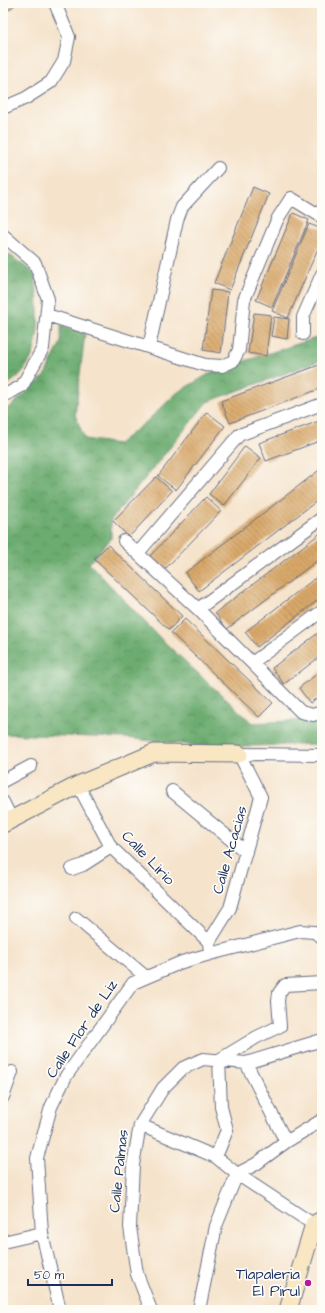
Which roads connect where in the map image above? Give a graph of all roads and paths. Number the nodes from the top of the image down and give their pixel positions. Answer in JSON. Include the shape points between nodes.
{"nodes":[{"id":1,"x":55,"y":3,"type":"edge"},
{"id":2,"x":3,"y":108,"type":"edge"},
{"id":3,"x":218,"y":168,"type":"dead end"},
{"id":4,"x":322,"y":217,"type":"edge"},
{"id":5,"x":3,"y":235,"type":"edge"},
{"id":6,"x":322,"y":274,"type":"edge"},
{"id":7,"x":47,"y":315,"type":"junction"},
{"id":8,"x":303,"y":334,"type":"dead end"},
{"id":9,"x":149,"y":347,"type":"junction"},
{"id":10,"x":3,"y":396,"type":"edge"},
{"id":11,"x":322,"y":404,"type":"edge"},
{"id":12,"x":322,"y":518,"type":"edge"},
{"id":13,"x":124,"y":541,"type":"dead end"},
{"id":14,"x":138,"y":553,"type":"junction"},
{"id":15,"x":198,"y":609,"type":"junction"},
{"id":16,"x":322,"y":611,"type":"edge"},
{"id":17,"x":252,"y":663,"type":"junction"},
{"id":18,"x":322,"y":712,"type":"edge"},
{"id":19,"x":239,"y":754,"type":"junction"},
{"id":20,"x":322,"y":755,"type":"edge"},
{"id":21,"x":31,"y":766,"type":"dead end"},
{"id":22,"x":3,"y":781,"type":"edge"},
{"id":23,"x":78,"y":785,"type":"junction"},
{"id":24,"x":172,"y":791,"type":"dead end"},
{"id":25,"x":3,"y":802,"type":"edge"},
{"id":26,"x":8,"y":822,"type":"edge"},
{"id":27,"x":111,"y":847,"type":"junction"},
{"id":28,"x":246,"y":852,"type":"junction"},
{"id":29,"x":72,"y":869,"type":"dead end"},
{"id":30,"x":76,"y":918,"type":"dead end"},
{"id":31,"x":322,"y":937,"type":"edge"},
{"id":32,"x":210,"y":948,"type":"junction"},
{"id":33,"x":146,"y":977,"type":"junction"},
{"id":34,"x":322,"y":983,"type":"edge"},
{"id":35,"x":322,"y":1040,"type":"edge"},
{"id":36,"x":219,"y":1060,"type":"junction"},
{"id":37,"x":246,"y":1063,"type":"junction"},
{"id":38,"x":12,"y":1072,"type":"dead end"},
{"id":39,"x":3,"y":1097,"type":"edge"},
{"id":40,"x":322,"y":1120,"type":"edge"},
{"id":41,"x":140,"y":1125,"type":"junction"},
{"id":42,"x":286,"y":1142,"type":"junction"},
{"id":43,"x":216,"y":1157,"type":"junction"},
{"id":44,"x":237,"y":1174,"type":"junction"},
{"id":45,"x":319,"y":1225,"type":"edge"},
{"id":46,"x":42,"y":1233,"type":"junction"},
{"id":47,"x":3,"y":1242,"type":"edge"},
{"id":48,"x":60,"y":1310,"type":"edge"},
{"id":49,"x":150,"y":1310,"type":"edge"},
{"id":50,"x":199,"y":1310,"type":"edge"},
{"id":51,"x":288,"y":1310,"type":"edge"}],
"edges":[{"from":1,"to":2,"type":"street","via":[[69,37],[64,61],[51,82],[26,98]]},
{"from":3,"to":9,"type":"street","via":[[182,207]]},
{"from":4,"to":9,"type":"street","via":[[291,198],[278,218],[244,300],[239,350],[233,361],[222,366],[205,365]]},
{"from":5,"to":7,"type":"street","via":[[36,263],[48,298]]},
{"from":6,"to":8,"type":"street","via":[[303,317]]},
{"from":7,"to":9,"type":"street"},
{"from":7,"to":10,"type":"street","via":[[43,348],[22,386]]},
{"from":11,"to":14,"type":"street","via":[[239,435]]},
{"from":12,"to":15,"type":"street"},
{"from":13,"to":14,"type":"street"},
{"from":14,"to":15,"type":"street"},
{"from":15,"to":17,"type":"street"},
{"from":16,"to":17,"type":"street"},
{"from":17,"to":18,"type":"street","via":[[302,712],[313,715]]},
{"from":19,"to":20,"type":"street"},
{"from":19,"to":23,"type":"main road","via":[[154,754]]},
{"from":19,"to":28,"type":"street","name":"Calle Acacias","via":[[261,797]]},
{"from":21,"to":22,"type":"street"},
{"from":23,"to":26,"type":"main road"},
{"from":23,"to":27,"type":"street","name":"Calle Lirio"},
{"from":24,"to":28,"type":"street"},
{"from":25,"to":26,"type":"street"},
{"from":27,"to":29,"type":"street"},
{"from":27,"to":32,"type":"street","name":"Calle Lirio"},
{"from":28,"to":32,"type":"street","name":"Calle Acacias","via":[[230,908]]},
{"from":30,"to":33,"type":"street"},
{"from":31,"to":32,"type":"street","name":"Calle Flor de Liz","via":[[314,932],[300,931]]},
{"from":32,"to":33,"type":"street","name":"Calle Flor de Liz"},
{"from":33,"to":46,"type":"street","name":"Calle Flor de Liz","via":[[133,984],[66,1076],[51,1106],[37,1158]]},
{"from":34,"to":36,"type":"street","via":[[285,985],[279,993],[278,1001],[280,1026]]},
{"from":35,"to":37,"type":"street"},
{"from":36,"to":37,"type":"street","name":"Calle Palmas"},
{"from":36,"to":41,"type":"street","name":"Calle Palmas","via":[[202,1059],[183,1068],[163,1088]]},
{"from":36,"to":43,"type":"street","via":[[221,1107],[227,1130]]},
{"from":37,"to":42,"type":"street"},
{"from":38,"to":39,"type":"street"},
{"from":40,"to":42,"type":"street"},
{"from":41,"to":43,"type":"street"},
{"from":41,"to":49,"type":"street","name":"Calle Palmas","via":[[133,1165],[130,1227],[137,1274]]},
{"from":42,"to":44,"type":"street","via":[[256,1164]]},
{"from":43,"to":44,"type":"street"},
{"from":44,"to":45,"type":"street"},
{"from":44,"to":50,"type":"street","via":[[216,1226]]},
{"from":45,"to":51,"type":"main road"},
{"from":46,"to":47,"type":"street"},
{"from":46,"to":48,"type":"street","name":"Calle Flor de Liz"}]}
